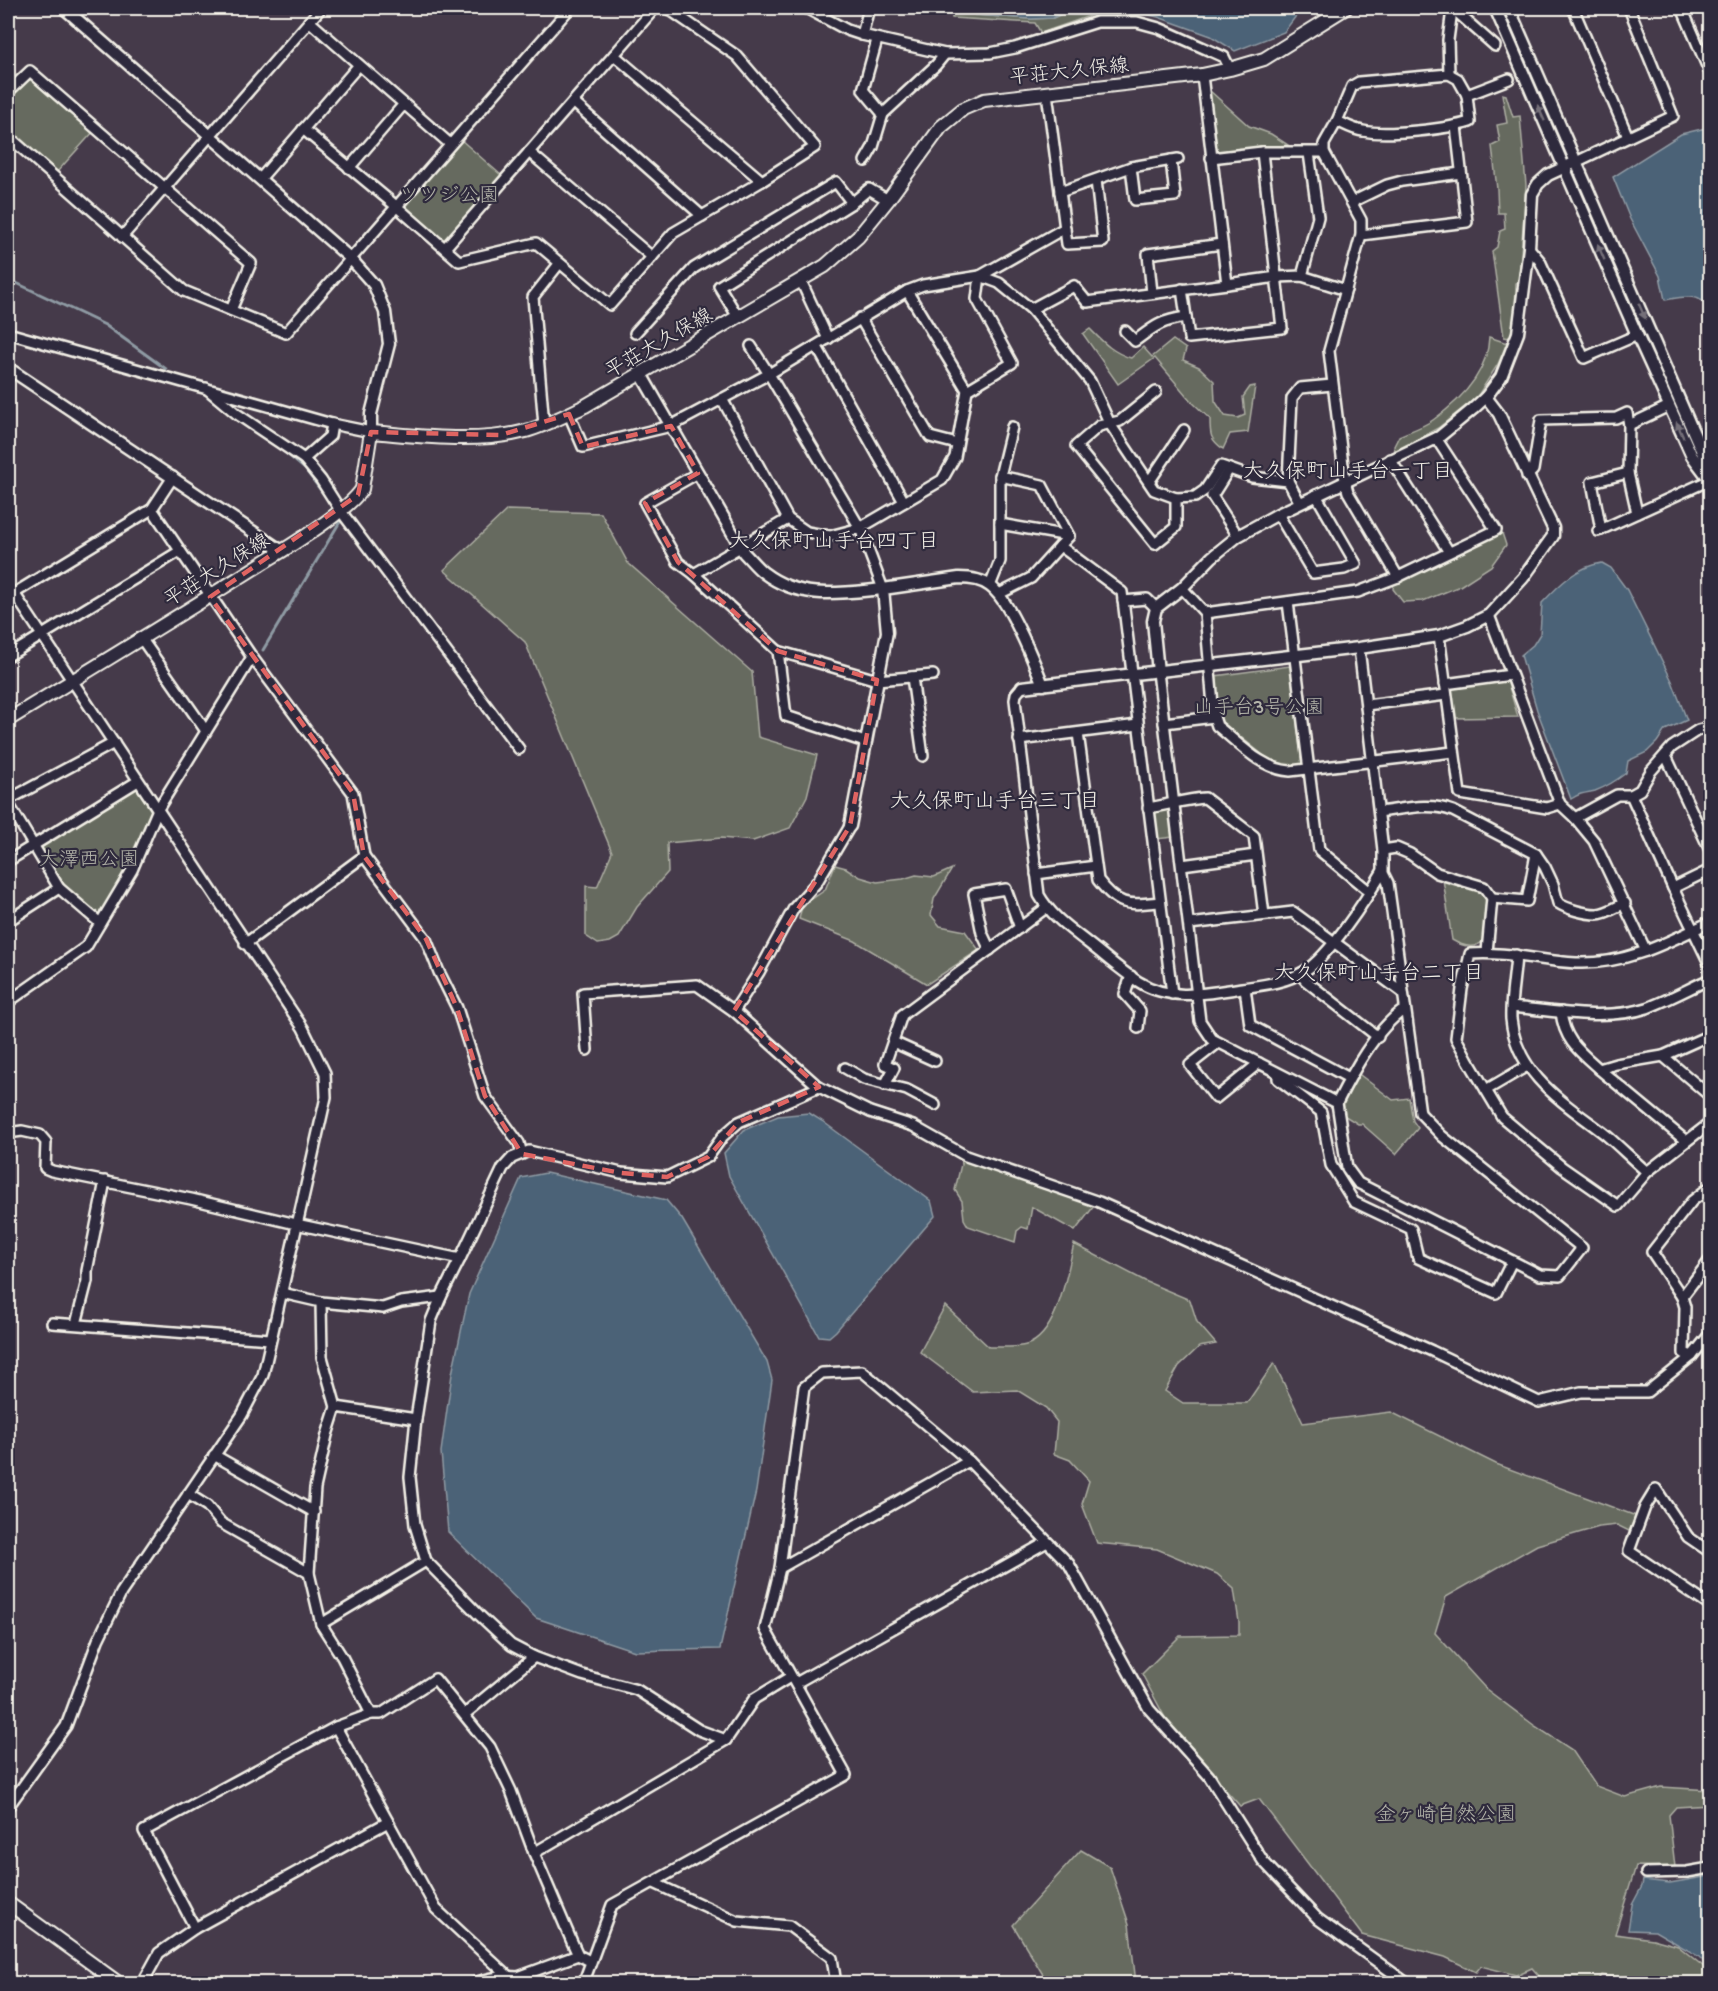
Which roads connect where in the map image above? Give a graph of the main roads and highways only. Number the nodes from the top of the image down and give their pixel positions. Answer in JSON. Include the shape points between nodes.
{"nodes":[{"id":1,"x":1346,"y":8,"type":"edge"},
{"id":2,"x":8,"y":720,"type":"edge"},
{"id":3,"x":8,"y":1903,"type":"edge"},
{"id":4,"x":120,"y":1983,"type":"edge"}],
"edges":[{"from":1,"to":2,"type":"main road","name":"平荘大久保線","via":[[1264,59],[1230,69],[984,100],[963,109],[941,127],[858,237],[825,266],[641,374],[544,425],[476,438],[370,432],[362,489],[340,510],[210,597]]},
{"from":3,"to":4,"type":"main road"}]}
